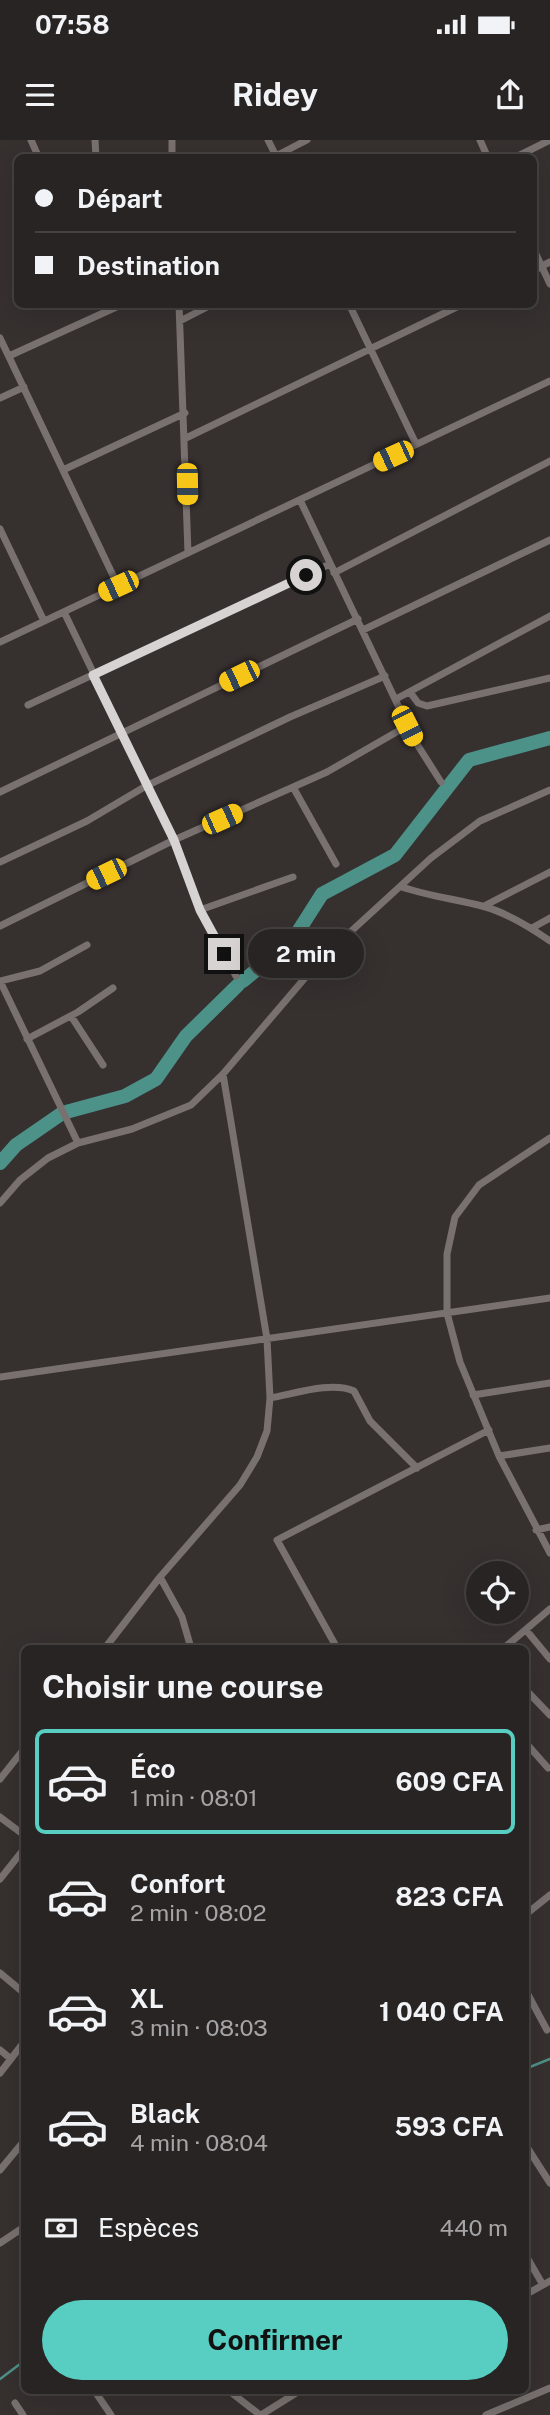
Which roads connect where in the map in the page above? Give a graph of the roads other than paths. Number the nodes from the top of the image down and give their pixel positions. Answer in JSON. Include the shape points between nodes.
{"nodes":[{"id":1,"x":307,"y":140,"type":"edge"},
{"id":2,"x":550,"y":140,"type":"edge"},
{"id":3,"x":281,"y":154,"type":"edge"},
{"id":4,"x":522,"y":154,"type":"edge"},
{"id":5,"x":550,"y":262,"type":"edge"},
{"id":6,"x":538,"y":268,"type":"edge"},
{"id":7,"x":550,"y":284,"type":"edge"},
{"id":8,"x":107,"y":308,"type":"edge"},
{"id":9,"x":180,"y":308,"type":"edge"},
{"id":10,"x":206,"y":308,"type":"edge"},
{"id":11,"x":351,"y":308,"type":"edge"},
{"id":12,"x":455,"y":308,"type":"edge"},
{"id":13,"x":180,"y":321,"type":"junction"},
{"id":14,"x":0,"y":338,"type":"edge"},
{"id":15,"x":370,"y":349,"type":"junction"},
{"id":16,"x":9,"y":356,"type":"junction"},
{"id":17,"x":550,"y":381,"type":"edge"},
{"id":18,"x":24,"y":387,"type":"junction"},
{"id":19,"x":0,"y":398,"type":"edge"},
{"id":20,"x":185,"y":413,"type":"junction"},
{"id":21,"x":186,"y":438,"type":"junction"},
{"id":22,"x":416,"y":444,"type":"junction"},
{"id":23,"x":550,"y":461,"type":"edge"},
{"id":24,"x":63,"y":470,"type":"junction"},
{"id":25,"x":300,"y":500,"type":"junction"},
{"id":26,"x":0,"y":528,"type":"edge"},
{"id":27,"x":550,"y":540,"type":"edge"},
{"id":28,"x":188,"y":553,"type":"junction"},
{"id":29,"x":330,"y":564,"type":"junction"},
{"id":30,"x":334,"y":573,"type":"junction"},
{"id":31,"x":118,"y":586,"type":"junction"},
{"id":32,"x":64,"y":612,"type":"junction"},
{"id":33,"x":550,"y":616,"type":"edge"},
{"id":34,"x":358,"y":619,"type":"junction"},
{"id":35,"x":44,"y":621,"type":"junction"},
{"id":36,"x":363,"y":630,"type":"junction"},
{"id":37,"x":0,"y":642,"type":"edge"},
{"id":38,"x":93,"y":675,"type":"junction"},
{"id":39,"x":385,"y":676,"type":"junction"},
{"id":40,"x":550,"y":678,"type":"edge"},
{"id":41,"x":410,"y":692,"type":"junction"},
{"id":42,"x":396,"y":699,"type":"junction"},
{"id":43,"x":28,"y":705,"type":"dead end"},
{"id":44,"x":407,"y":726,"type":"junction"},
{"id":45,"x":121,"y":734,"type":"junction"},
{"id":46,"x":441,"y":782,"type":"dead end"},
{"id":47,"x":146,"y":786,"type":"junction"},
{"id":48,"x":293,"y":788,"type":"junction"},
{"id":49,"x":550,"y":790,"type":"edge"},
{"id":50,"x":0,"y":792,"type":"edge"},
{"id":51,"x":174,"y":840,"type":"junction"},
{"id":52,"x":0,"y":862,"type":"edge"},
{"id":53,"x":337,"y":864,"type":"dead end"},
{"id":54,"x":550,"y":872,"type":"edge"},
{"id":55,"x":293,"y":877,"type":"dead end"},
{"id":56,"x":402,"y":887,"type":"junction"},
{"id":57,"x":484,"y":906,"type":"junction"},
{"id":58,"x":200,"y":910,"type":"junction"},
{"id":59,"x":550,"y":918,"type":"edge"},
{"id":60,"x":0,"y":926,"type":"edge"},
{"id":61,"x":532,"y":929,"type":"junction"},
{"id":62,"x":550,"y":941,"type":"edge"},
{"id":63,"x":87,"y":946,"type":"dead end"},
{"id":64,"x":236,"y":976,"type":"dead end"},
{"id":65,"x":113,"y":988,"type":"dead end"},
{"id":66,"x":71,"y":1016,"type":"junction"},
{"id":67,"x":27,"y":1039,"type":"junction"},
{"id":68,"x":103,"y":1065,"type":"dead end"},
{"id":69,"x":223,"y":1074,"type":"junction"},
{"id":70,"x":550,"y":1138,"type":"edge"},
{"id":71,"x":78,"y":1143,"type":"junction"},
{"id":72,"x":0,"y":1203,"type":"edge"},
{"id":73,"x":550,"y":1298,"type":"edge"},
{"id":74,"x":447,"y":1313,"type":"junction"},
{"id":75,"x":267,"y":1339,"type":"junction"},
{"id":76,"x":0,"y":1377,"type":"edge"},
{"id":77,"x":550,"y":1383,"type":"edge"},
{"id":78,"x":473,"y":1395,"type":"junction"},
{"id":79,"x":270,"y":1398,"type":"junction"},
{"id":80,"x":489,"y":1430,"type":"junction"},
{"id":81,"x":550,"y":1448,"type":"edge"},
{"id":82,"x":499,"y":1456,"type":"junction"},
{"id":83,"x":417,"y":1468,"type":"junction"},
{"id":84,"x":550,"y":1527,"type":"edge"},
{"id":85,"x":536,"y":1530,"type":"junction"},
{"id":86,"x":550,"y":1553,"type":"edge"},
{"id":87,"x":160,"y":1577,"type":"junction"},
{"id":88,"x":550,"y":1609,"type":"edge"},
{"id":89,"x":526,"y":1630,"type":"junction"},
{"id":90,"x":107,"y":1645,"type":"edge"},
{"id":91,"x":190,"y":1645,"type":"edge"},
{"id":92,"x":335,"y":1645,"type":"edge"},
{"id":93,"x":508,"y":1645,"type":"edge"},
{"id":94,"x":550,"y":1659,"type":"edge"},
{"id":95,"x":529,"y":1693,"type":"edge"},
{"id":96,"x":550,"y":1715,"type":"edge"},
{"id":97,"x":529,"y":1747,"type":"edge"},
{"id":98,"x":21,"y":1753,"type":"edge"},
{"id":99,"x":548,"y":1768,"type":"dead end"},
{"id":100,"x":0,"y":1779,"type":"edge"},
{"id":101,"x":0,"y":1817,"type":"edge"},
{"id":102,"x":21,"y":1833,"type":"edge"},
{"id":103,"x":21,"y":1853,"type":"edge"},
{"id":104,"x":0,"y":1879,"type":"edge"},
{"id":105,"x":550,"y":1895,"type":"edge"},
{"id":106,"x":529,"y":1912,"type":"edge"},
{"id":107,"x":0,"y":1973,"type":"edge"},
{"id":108,"x":21,"y":1990,"type":"edge"},
{"id":109,"x":529,"y":1996,"type":"edge"},
{"id":110,"x":547,"y":2030,"type":"dead end"},
{"id":111,"x":21,"y":2046,"type":"edge"},
{"id":112,"x":0,"y":2050,"type":"edge"},
{"id":113,"x":11,"y":2059,"type":"junction"},
{"id":114,"x":0,"y":2073,"type":"edge"},
{"id":115,"x":21,"y":2145,"type":"edge"},
{"id":116,"x":529,"y":2150,"type":"edge"},
{"id":117,"x":0,"y":2170,"type":"edge"},
{"id":118,"x":550,"y":2183,"type":"edge"},
{"id":119,"x":21,"y":2229,"type":"edge"},
{"id":120,"x":0,"y":2243,"type":"edge"},
{"id":121,"x":529,"y":2259,"type":"edge"},
{"id":122,"x":547,"y":2283,"type":"edge"},
{"id":123,"x":529,"y":2293,"type":"edge"},
{"id":124,"x":550,"y":2388,"type":"edge"},
{"id":125,"x":97,"y":2394,"type":"edge"},
{"id":126,"x":233,"y":2394,"type":"edge"},
{"id":127,"x":295,"y":2394,"type":"edge"},
{"id":128,"x":15,"y":2403,"type":"dead end"},
{"id":129,"x":23,"y":2415,"type":"edge"},
{"id":130,"x":111,"y":2415,"type":"edge"},
{"id":131,"x":261,"y":2415,"type":"edge"},
{"id":132,"x":486,"y":2415,"type":"edge"}],
"edges":[{"from":1,"to":3,"type":"street"},
{"from":2,"to":4,"type":"street"},
{"from":5,"to":6,"type":"street"},
{"from":6,"to":7,"type":"street"},
{"from":8,"to":16,"type":"street"},
{"from":9,"to":13,"type":"street"},
{"from":10,"to":13,"type":"street"},
{"from":11,"to":15,"type":"street"},
{"from":12,"to":15,"type":"street"},
{"from":13,"to":20,"type":"street"},
{"from":14,"to":16,"type":"street"},
{"from":15,"to":21,"type":"street"},
{"from":15,"to":22,"type":"street"},
{"from":16,"to":18,"type":"street"},
{"from":17,"to":22,"type":"street"},
{"from":18,"to":19,"type":"street"},
{"from":18,"to":24,"type":"street"},
{"from":20,"to":21,"type":"street"},
{"from":20,"to":24,"type":"street"},
{"from":21,"to":28,"type":"street"},
{"from":22,"to":25,"type":"street"},
{"from":23,"to":30,"type":"street"},
{"from":24,"to":31,"type":"street"},
{"from":25,"to":28,"type":"street"},
{"from":25,"to":29,"type":"street"},
{"from":26,"to":35,"type":"street"},
{"from":27,"to":36,"type":"street"},
{"from":28,"to":31,"type":"street"},
{"from":29,"to":30,"type":"street"},
{"from":29,"to":38,"type":"street"},
{"from":30,"to":34,"type":"street"},
{"from":31,"to":32,"type":"street"},
{"from":32,"to":35,"type":"street"},
{"from":32,"to":38,"type":"street"},
{"from":33,"to":41,"type":"street"},
{"from":34,"to":36,"type":"street"},
{"from":34,"to":45,"type":"street"},
{"from":35,"to":37,"type":"street"},
{"from":36,"to":39,"type":"street"},
{"from":38,"to":43,"type":"street"},
{"from":38,"to":45,"type":"street"},
{"from":39,"to":42,"type":"street"},
{"from":39,"to":47,"type":"street"},
{"from":40,"to":41,"type":"street","via":[[427,706]]},
{"from":41,"to":42,"type":"street"},
{"from":42,"to":44,"type":"street"},
{"from":44,"to":46,"type":"street"},
{"from":44,"to":48,"type":"street"},
{"from":45,"to":47,"type":"street"},
{"from":45,"to":50,"type":"street"},
{"from":47,"to":51,"type":"street"},
{"from":47,"to":52,"type":"street","via":[[87,821]]},
{"from":48,"to":51,"type":"street"},
{"from":48,"to":53,"type":"street"},
{"from":49,"to":56,"type":"street","via":[[480,821]]},
{"from":51,"to":58,"type":"street"},
{"from":51,"to":60,"type":"street"},
{"from":54,"to":57,"type":"street"},
{"from":55,"to":58,"type":"street"},
{"from":56,"to":57,"type":"street"},
{"from":56,"to":69,"type":"street","via":[[322,958]]},
{"from":57,"to":61,"type":"street"},
{"from":58,"to":64,"type":"street"},
{"from":59,"to":61,"type":"street"},
{"from":61,"to":62,"type":"street"},
{"from":63,"to":67,"type":"street","via":[[40,971],[0,981]]},
{"from":65,"to":66,"type":"street"},
{"from":66,"to":67,"type":"street"},
{"from":66,"to":68,"type":"street"},
{"from":67,"to":71,"type":"street"},
{"from":69,"to":71,"type":"street","via":[[191,1105],[132,1129]]},
{"from":69,"to":75,"type":"street"},
{"from":70,"to":74,"type":"street","via":[[479,1185],[455,1217],[447,1254]]},
{"from":71,"to":72,"type":"street","via":[[48,1158]]},
{"from":73,"to":74,"type":"street"},
{"from":74,"to":75,"type":"street"},
{"from":74,"to":78,"type":"street"},
{"from":75,"to":76,"type":"street"},
{"from":75,"to":79,"type":"street"},
{"from":77,"to":78,"type":"street"},
{"from":78,"to":80,"type":"street"},
{"from":79,"to":83,"type":"street","via":[[322,1389],[354,1391],[370,1421]]},
{"from":79,"to":87,"type":"street","via":[[267,1431],[240,1485]]},
{"from":80,"to":82,"type":"street"},
{"from":80,"to":83,"type":"street"},
{"from":81,"to":82,"type":"street"},
{"from":82,"to":85,"type":"street"},
{"from":83,"to":92,"type":"street","via":[[277,1540]]},
{"from":84,"to":85,"type":"street"},
{"from":85,"to":86,"type":"street"},
{"from":87,"to":90,"type":"street"},
{"from":87,"to":91,"type":"street","via":[[182,1617]]},
{"from":88,"to":89,"type":"street"},
{"from":89,"to":93,"type":"street"},
{"from":89,"to":94,"type":"street"},
{"from":95,"to":96,"type":"street"},
{"from":97,"to":99,"type":"street"},
{"from":98,"to":100,"type":"street"},
{"from":101,"to":102,"type":"street"},
{"from":103,"to":104,"type":"street"},
{"from":105,"to":106,"type":"street"},
{"from":107,"to":108,"type":"street"},
{"from":109,"to":110,"type":"street"},
{"from":111,"to":113,"type":"street"},
{"from":112,"to":113,"type":"street"},
{"from":113,"to":114,"type":"street"},
{"from":115,"to":117,"type":"street"},
{"from":116,"to":118,"type":"street"},
{"from":119,"to":120,"type":"street"},
{"from":121,"to":122,"type":"street"},
{"from":122,"to":123,"type":"street"},
{"from":124,"to":132,"type":"street"},
{"from":125,"to":130,"type":"street"},
{"from":126,"to":131,"type":"street"},
{"from":127,"to":131,"type":"street"},
{"from":128,"to":129,"type":"street"}]}
